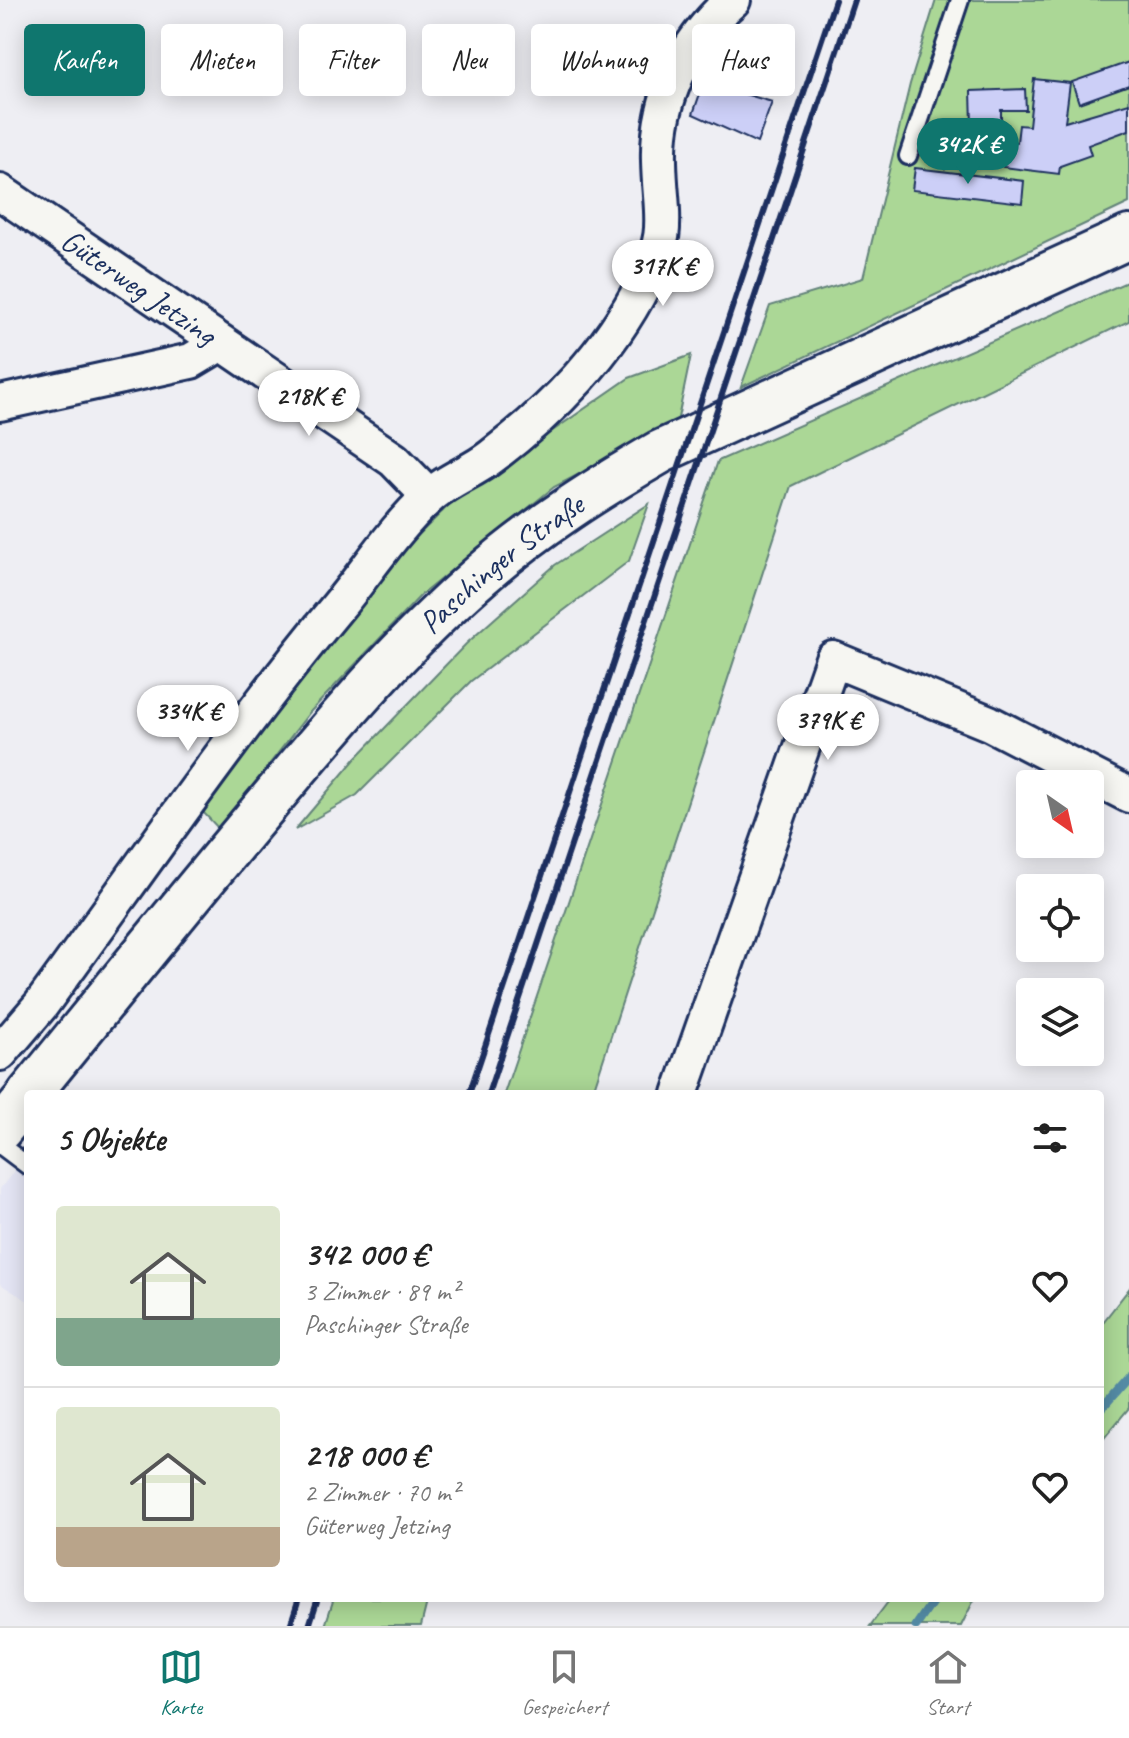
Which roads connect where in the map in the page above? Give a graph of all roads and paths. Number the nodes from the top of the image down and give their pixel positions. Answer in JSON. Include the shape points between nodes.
{"nodes":[{"id":1,"x":733,"y":0,"type":"edge"},
{"id":2,"x":960,"y":0,"type":"edge"},
{"id":3,"x":908,"y":156,"type":"dead end"},
{"id":4,"x":0,"y":192,"type":"edge"},
{"id":5,"x":1129,"y":237,"type":"edge"},
{"id":6,"x":221,"y":343,"type":"junction"},
{"id":7,"x":0,"y":403,"type":"edge"},
{"id":8,"x":429,"y":496,"type":"junction"},
{"id":9,"x":1129,"y":795,"type":"edge"},
{"id":10,"x":0,"y":1053,"type":"edge"},
{"id":11,"x":33,"y":1090,"type":"edge"},
{"id":12,"x":681,"y":1090,"type":"edge"},
{"id":13,"x":24,"y":1101,"type":"edge"},
{"id":14,"x":0,"y":1130,"type":"edge"},
{"id":15,"x":0,"y":1145,"type":"edge"},
{"id":16,"x":24,"y":1163,"type":"edge"}],
"edges":[{"from":1,"to":8,"type":"street","via":[[693,43],[668,96],[659,142],[663,233],[627,313],[564,396],[490,458]]},
{"from":2,"to":3,"type":"lane"},
{"from":4,"to":6,"type":"street","name":"Güterweg Jetzing"},
{"from":5,"to":11,"type":"street","name":"Paschinger Straße","via":[[660,452],[533,533],[482,574],[380,673]]},
{"from":6,"to":7,"type":"street","via":[[191,361]]},
{"from":6,"to":8,"type":"street","name":"Güterweg Jetzing","via":[[394,460]]},
{"from":8,"to":10,"type":"street","via":[[298,655],[41,1005]]},
{"from":9,"to":12,"type":"street","via":[[989,723],[833,659]]},
{"from":13,"to":14,"type":"street","name":"Paschinger Straße"},
{"from":15,"to":16,"type":"lane"}]}
